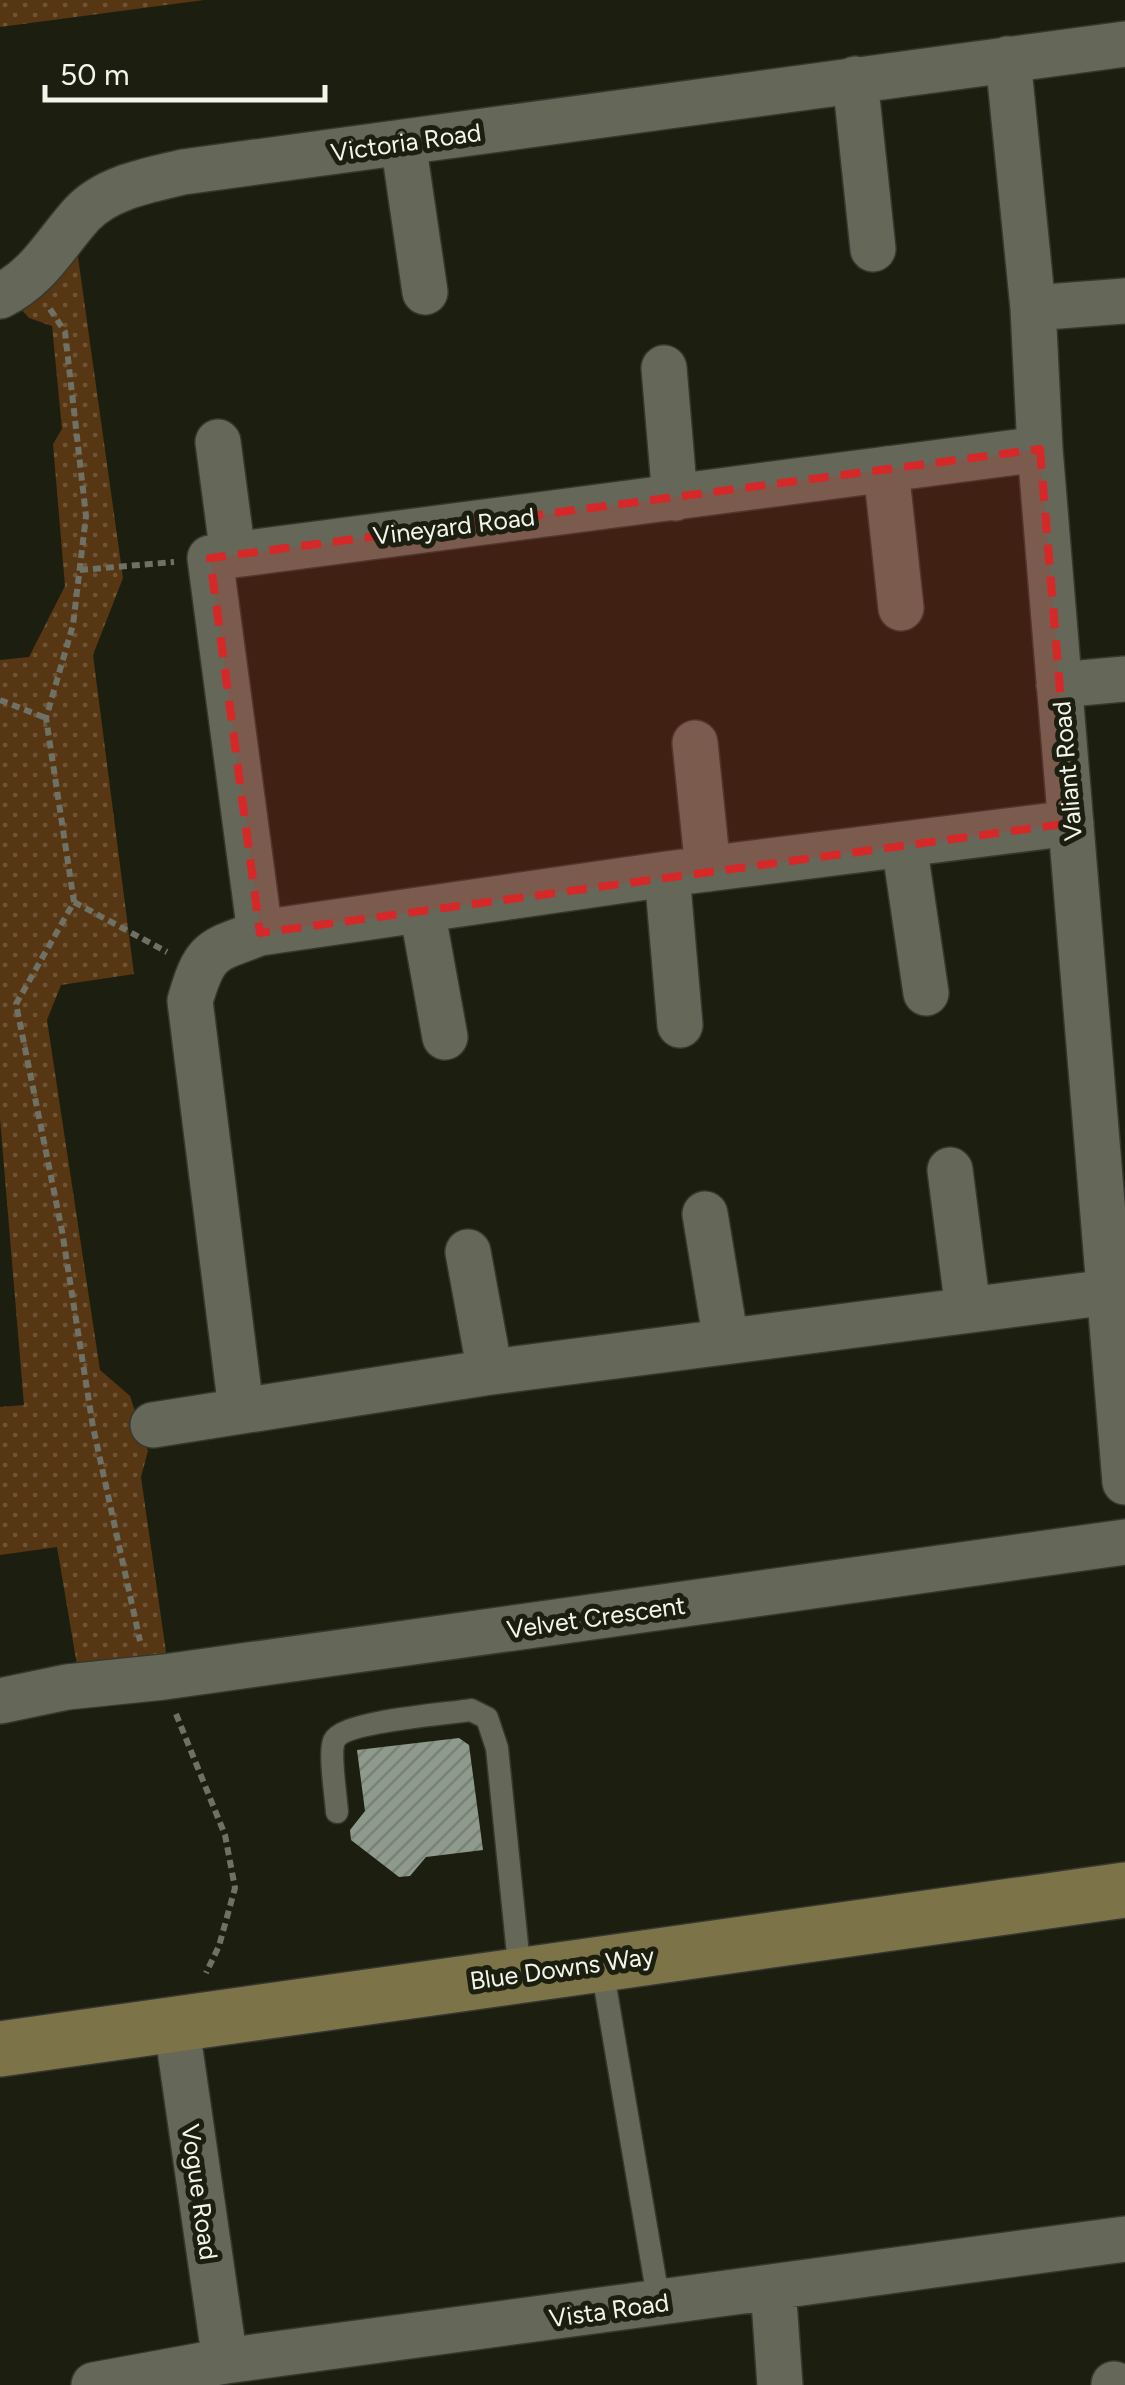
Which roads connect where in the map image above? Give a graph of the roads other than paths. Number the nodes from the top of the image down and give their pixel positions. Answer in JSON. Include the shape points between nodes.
{"nodes":[{"id":1,"x":1125,"y":44,"type":"edge"},
{"id":2,"x":1008,"y":59,"type":"junction"},
{"id":3,"x":854,"y":79,"type":"junction"},
{"id":4,"x":403,"y":142,"type":"junction"},
{"id":5,"x":873,"y":249,"type":"dead end"},
{"id":6,"x":11,"y":291,"type":"edge"},
{"id":7,"x":425,"y":292,"type":"dead end"},
{"id":8,"x":1125,"y":301,"type":"edge"},
{"id":9,"x":1033,"y":308,"type":"junction"},
{"id":10,"x":664,"y":368,"type":"dead end"},
{"id":11,"x":218,"y":442,"type":"dead end"},
{"id":12,"x":1040,"y":449,"type":"junction"},
{"id":13,"x":886,"y":469,"type":"junction"},
{"id":14,"x":676,"y":498,"type":"junction"},
{"id":15,"x":222,"y":556,"type":"junction"},
{"id":16,"x":901,"y":608,"type":"dead end"},
{"id":17,"x":1125,"y":679,"type":"edge"},
{"id":18,"x":1060,"y":685,"type":"junction"},
{"id":19,"x":695,"y":743,"type":"dead end"},
{"id":20,"x":1071,"y":823,"type":"junction"},
{"id":21,"x":904,"y":844,"type":"junction"},
{"id":22,"x":688,"y":872,"type":"junction"},
{"id":23,"x":422,"y":910,"type":"junction"},
{"id":24,"x":260,"y":932,"type":"junction"},
{"id":25,"x":926,"y":994,"type":"dead end"},
{"id":26,"x":680,"y":1025,"type":"dead end"},
{"id":27,"x":444,"y":1036,"type":"dead end"},
{"id":28,"x":1112,"y":1159,"type":"edge"},
{"id":29,"x":950,"y":1170,"type":"dead end"},
{"id":30,"x":705,"y":1214,"type":"dead end"},
{"id":31,"x":468,"y":1252,"type":"dead end"},
{"id":32,"x":1109,"y":1292,"type":"junction"},
{"id":33,"x":968,"y":1309,"type":"junction"},
{"id":34,"x":726,"y":1340,"type":"junction"},
{"id":35,"x":490,"y":1372,"type":"junction"},
{"id":36,"x":241,"y":1409,"type":"junction"},
{"id":37,"x":153,"y":1425,"type":"dead end"},
{"id":38,"x":1125,"y":1482,"type":"edge"},
{"id":39,"x":1125,"y":1542,"type":"edge"},
{"id":40,"x":0,"y":1701,"type":"edge"},
{"id":41,"x":338,"y":1812,"type":"dead end"},
{"id":42,"x":1125,"y":1890,"type":"edge"},
{"id":43,"x":601,"y":1962,"type":"junction"},
{"id":44,"x":520,"y":1974,"type":"junction"},
{"id":45,"x":176,"y":2022,"type":"junction"},
{"id":46,"x":0,"y":2048,"type":"edge"},
{"id":47,"x":1125,"y":2239,"type":"edge"},
{"id":48,"x":773,"y":2287,"type":"junction"},
{"id":49,"x":659,"y":2303,"type":"junction"},
{"id":50,"x":225,"y":2362,"type":"junction"},
{"id":51,"x":94,"y":2385,"type":"edge"},
{"id":52,"x":780,"y":2385,"type":"edge"}],
"edges":[{"from":1,"to":2,"type":"street","name":"Victoria Road"},
{"from":2,"to":3,"type":"street","name":"Victoria Road"},
{"from":2,"to":9,"type":"street","name":"Valiant Road"},
{"from":3,"to":4,"type":"street","name":"Victoria Road"},
{"from":3,"to":5,"type":"street"},
{"from":4,"to":6,"type":"street","name":"Victoria Road","via":[[137,184],[84,212]]},
{"from":4,"to":7,"type":"street"},
{"from":8,"to":9,"type":"street"},
{"from":9,"to":12,"type":"street","name":"Valiant Road"},
{"from":10,"to":14,"type":"street"},
{"from":11,"to":15,"type":"street"},
{"from":12,"to":13,"type":"street","name":"Vineyard Road"},
{"from":12,"to":18,"type":"street","name":"Valiant Road"},
{"from":13,"to":14,"type":"street","name":"Vineyard Road"},
{"from":13,"to":16,"type":"street"},
{"from":14,"to":15,"type":"street","name":"Vineyard Road"},
{"from":15,"to":24,"type":"street"},
{"from":17,"to":18,"type":"street"},
{"from":18,"to":20,"type":"street","name":"Valiant Road"},
{"from":19,"to":22,"type":"street"},
{"from":20,"to":21,"type":"street"},
{"from":20,"to":28,"type":"street","name":"Valiant Road"},
{"from":21,"to":22,"type":"street"},
{"from":21,"to":25,"type":"street"},
{"from":22,"to":23,"type":"street"},
{"from":22,"to":26,"type":"street"},
{"from":23,"to":24,"type":"street"},
{"from":23,"to":27,"type":"street"},
{"from":24,"to":36,"type":"street","via":[[209,954],[190,1001]]},
{"from":28,"to":32,"type":"street","name":"Valiant Road"},
{"from":29,"to":33,"type":"street"},
{"from":30,"to":34,"type":"street"},
{"from":31,"to":35,"type":"street"},
{"from":32,"to":33,"type":"street"},
{"from":32,"to":38,"type":"street","name":"Valiant Road"},
{"from":33,"to":34,"type":"street"},
{"from":34,"to":35,"type":"street"},
{"from":35,"to":36,"type":"street"},
{"from":36,"to":37,"type":"street"},
{"from":39,"to":40,"type":"street","name":"Velvet Crescent"},
{"from":41,"to":44,"type":"lane","via":[[333,1745],[339,1736],[362,1726],[471,1710],[487,1718],[498,1748]]},
{"from":42,"to":43,"type":"street","name":"Blue Downs Way"},
{"from":43,"to":44,"type":"street","name":"Blue Downs Way"},
{"from":43,"to":49,"type":"lane"},
{"from":44,"to":45,"type":"street","name":"Blue Downs Way"},
{"from":45,"to":46,"type":"street","name":"Blue Downs Way"},
{"from":45,"to":50,"type":"street","name":"Vogue Road"},
{"from":47,"to":48,"type":"street","name":"Vista Road"},
{"from":48,"to":49,"type":"street","name":"Vista Road"},
{"from":48,"to":52,"type":"street"},
{"from":49,"to":50,"type":"street","name":"Vista Road"},
{"from":50,"to":51,"type":"street","name":"Vista Road"}]}
